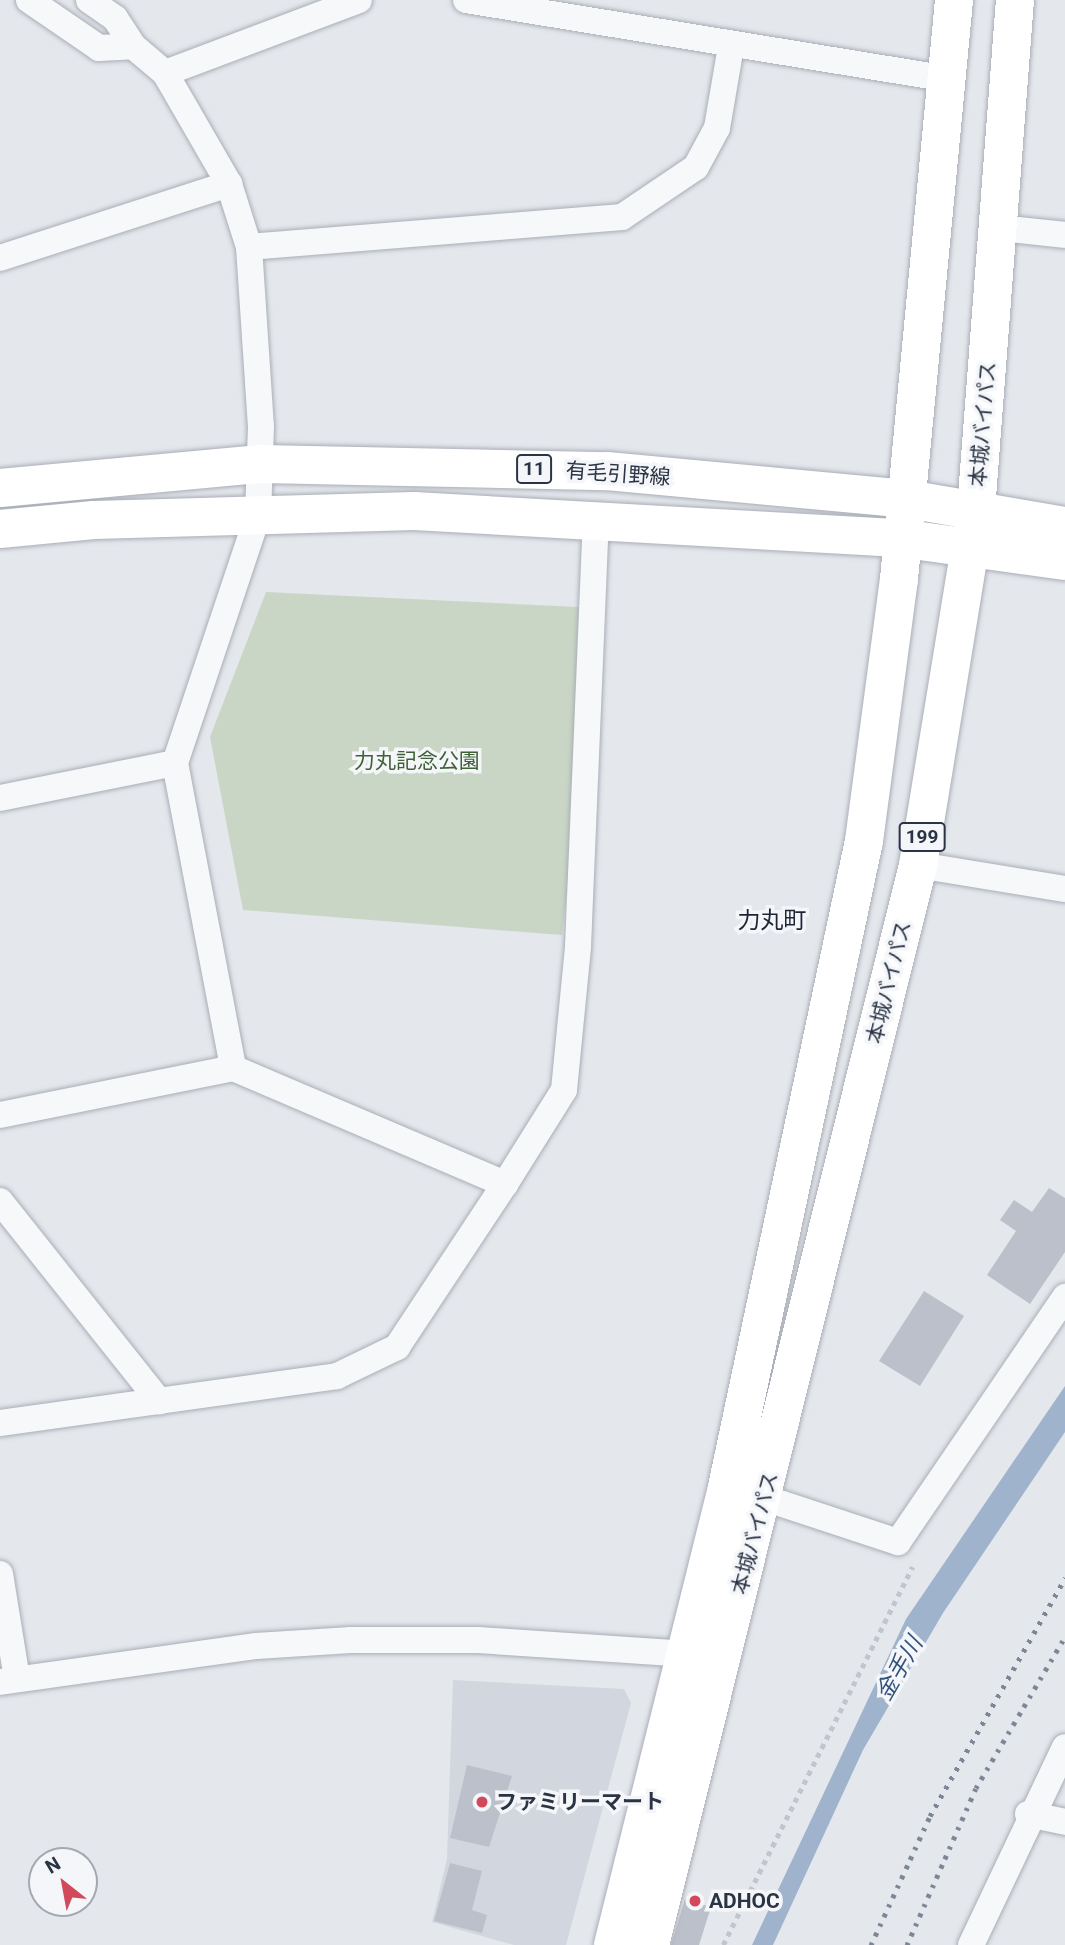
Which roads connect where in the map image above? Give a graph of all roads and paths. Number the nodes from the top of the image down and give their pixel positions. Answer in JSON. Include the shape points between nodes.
{"nodes":[{"id":1,"x":29,"y":0,"type":"edge"},
{"id":2,"x":89,"y":0,"type":"edge"},
{"id":3,"x":359,"y":0,"type":"edge"},
{"id":4,"x":466,"y":0,"type":"edge"},
{"id":5,"x":954,"y":0,"type":"edge"},
{"id":6,"x":1014,"y":0,"type":"edge"},
{"id":7,"x":133,"y":46,"type":"junction"},
{"id":8,"x":731,"y":46,"type":"junction"},
{"id":9,"x":165,"y":73,"type":"junction"},
{"id":10,"x":947,"y":79,"type":"junction"},
{"id":11,"x":229,"y":184,"type":"junction"},
{"id":12,"x":1000,"y":228,"type":"junction"},
{"id":13,"x":1065,"y":235,"type":"edge"},
{"id":14,"x":249,"y":247,"type":"junction"},
{"id":15,"x":0,"y":258,"type":"edge"},
{"id":16,"x":261,"y":464,"type":"junction"},
{"id":17,"x":0,"y":488,"type":"edge"},
{"id":18,"x":907,"y":499,"type":"junction"},
{"id":19,"x":976,"y":510,"type":"junction"},
{"id":20,"x":258,"y":515,"type":"junction"},
{"id":21,"x":596,"y":522,"type":"junction"},
{"id":22,"x":1065,"y":526,"type":"edge"},
{"id":23,"x":0,"y":529,"type":"edge"},
{"id":24,"x":899,"y":538,"type":"junction"},
{"id":25,"x":971,"y":548,"type":"junction"},
{"id":26,"x":1065,"y":561,"type":"edge"},
{"id":27,"x":175,"y":763,"type":"junction"},
{"id":28,"x":0,"y":798,"type":"edge"},
{"id":29,"x":918,"y":865,"type":"junction"},
{"id":30,"x":1065,"y":889,"type":"edge"},
{"id":31,"x":233,"y":1068,"type":"junction"},
{"id":32,"x":0,"y":1115,"type":"edge"},
{"id":33,"x":505,"y":1184,"type":"junction"},
{"id":34,"x":0,"y":1201,"type":"edge"},
{"id":35,"x":1065,"y":1297,"type":"edge"},
{"id":36,"x":159,"y":1401,"type":"junction"},
{"id":37,"x":0,"y":1423,"type":"edge"},
{"id":38,"x":727,"y":1487,"type":"junction"},
{"id":39,"x":765,"y":1496,"type":"junction"},
{"id":40,"x":898,"y":1542,"type":"junction"},
{"id":41,"x":0,"y":1574,"type":"edge"},
{"id":42,"x":704,"y":1655,"type":"junction"},
{"id":43,"x":8,"y":1680,"type":"edge"},
{"id":44,"x":1065,"y":1747,"type":"edge"},
{"id":45,"x":1028,"y":1814,"type":"junction"},
{"id":46,"x":1065,"y":1822,"type":"edge"},
{"id":47,"x":613,"y":1945,"type":"edge"},
{"id":48,"x":650,"y":1945,"type":"edge"},
{"id":49,"x":723,"y":1945,"type":"edge"},
{"id":50,"x":971,"y":1945,"type":"edge"}],
"edges":[{"from":1,"to":7,"type":"street","via":[[99,48]]},
{"from":2,"to":7,"type":"street","via":[[115,18]]},
{"from":3,"to":9,"type":"street"},
{"from":4,"to":8,"type":"street"},
{"from":5,"to":10,"type":"main road","name":"本城バイパス","number":"199"},
{"from":6,"to":12,"type":"main road","name":"本城バイパス","number":"199"},
{"from":7,"to":9,"type":"street"},
{"from":8,"to":10,"type":"street"},
{"from":8,"to":14,"type":"street","via":[[717,128],[696,167],[663,195],[622,217]]},
{"from":9,"to":11,"type":"street"},
{"from":10,"to":18,"type":"main road","name":"本城バイパス","number":"199"},
{"from":11,"to":14,"type":"street"},
{"from":11,"to":15,"type":"street"},
{"from":12,"to":13,"type":"street"},
{"from":12,"to":19,"type":"main road","name":"本城バイパス","number":"199"},
{"from":14,"to":16,"type":"street"},
{"from":16,"to":17,"type":"main road","name":"有毛引野線","number":"11"},
{"from":16,"to":18,"type":"main road","name":"有毛引野線","number":"11","via":[[607,471]]},
{"from":16,"to":20,"type":"street"},
{"from":18,"to":19,"type":"main road","name":"有毛引野線","number":"11"},
{"from":18,"to":24,"type":"main road","name":"本城バイパス","number":"199"},
{"from":19,"to":22,"type":"main road","name":"有毛引野線","number":"11"},
{"from":19,"to":25,"type":"main road","name":"本城バイパス","number":"199"},
{"from":20,"to":21,"type":"main road","via":[[414,511]]},
{"from":20,"to":23,"type":"main road"},
{"from":20,"to":27,"type":"street"},
{"from":21,"to":24,"type":"main road"},
{"from":21,"to":33,"type":"street","via":[[578,946],[564,1090]]},
{"from":24,"to":25,"type":"main road"},
{"from":24,"to":38,"type":"main road","name":"本城バイパス","number":"199","via":[[864,841]]},
{"from":25,"to":26,"type":"main road"},
{"from":25,"to":29,"type":"main road","name":"本城バイパス","number":"199"},
{"from":27,"to":28,"type":"street"},
{"from":27,"to":31,"type":"street"},
{"from":29,"to":30,"type":"street"},
{"from":29,"to":39,"type":"main road","name":"本城バイパス","number":"199"},
{"from":31,"to":32,"type":"street"},
{"from":31,"to":33,"type":"street"},
{"from":33,"to":36,"type":"street","via":[[397,1347],[337,1376]]},
{"from":34,"to":36,"type":"street"},
{"from":35,"to":40,"type":"street"},
{"from":36,"to":37,"type":"street"},
{"from":38,"to":39,"type":"street"},
{"from":38,"to":42,"type":"main road","name":"本城バイパス","number":"199"},
{"from":39,"to":40,"type":"street"},
{"from":39,"to":42,"type":"main road","name":"本城バイパス","number":"199"},
{"from":40,"to":49,"type":"path","via":[[919,1554]]},
{"from":41,"to":43,"type":"street"},
{"from":42,"to":43,"type":"street","via":[[478,1640],[351,1640],[256,1646]]},
{"from":42,"to":47,"type":"main road","name":"本城バイパス","number":"199"},
{"from":42,"to":48,"type":"main road","name":"本城バイパス","number":"199"},
{"from":44,"to":45,"type":"street"},
{"from":45,"to":46,"type":"street"},
{"from":45,"to":50,"type":"street"}]}
